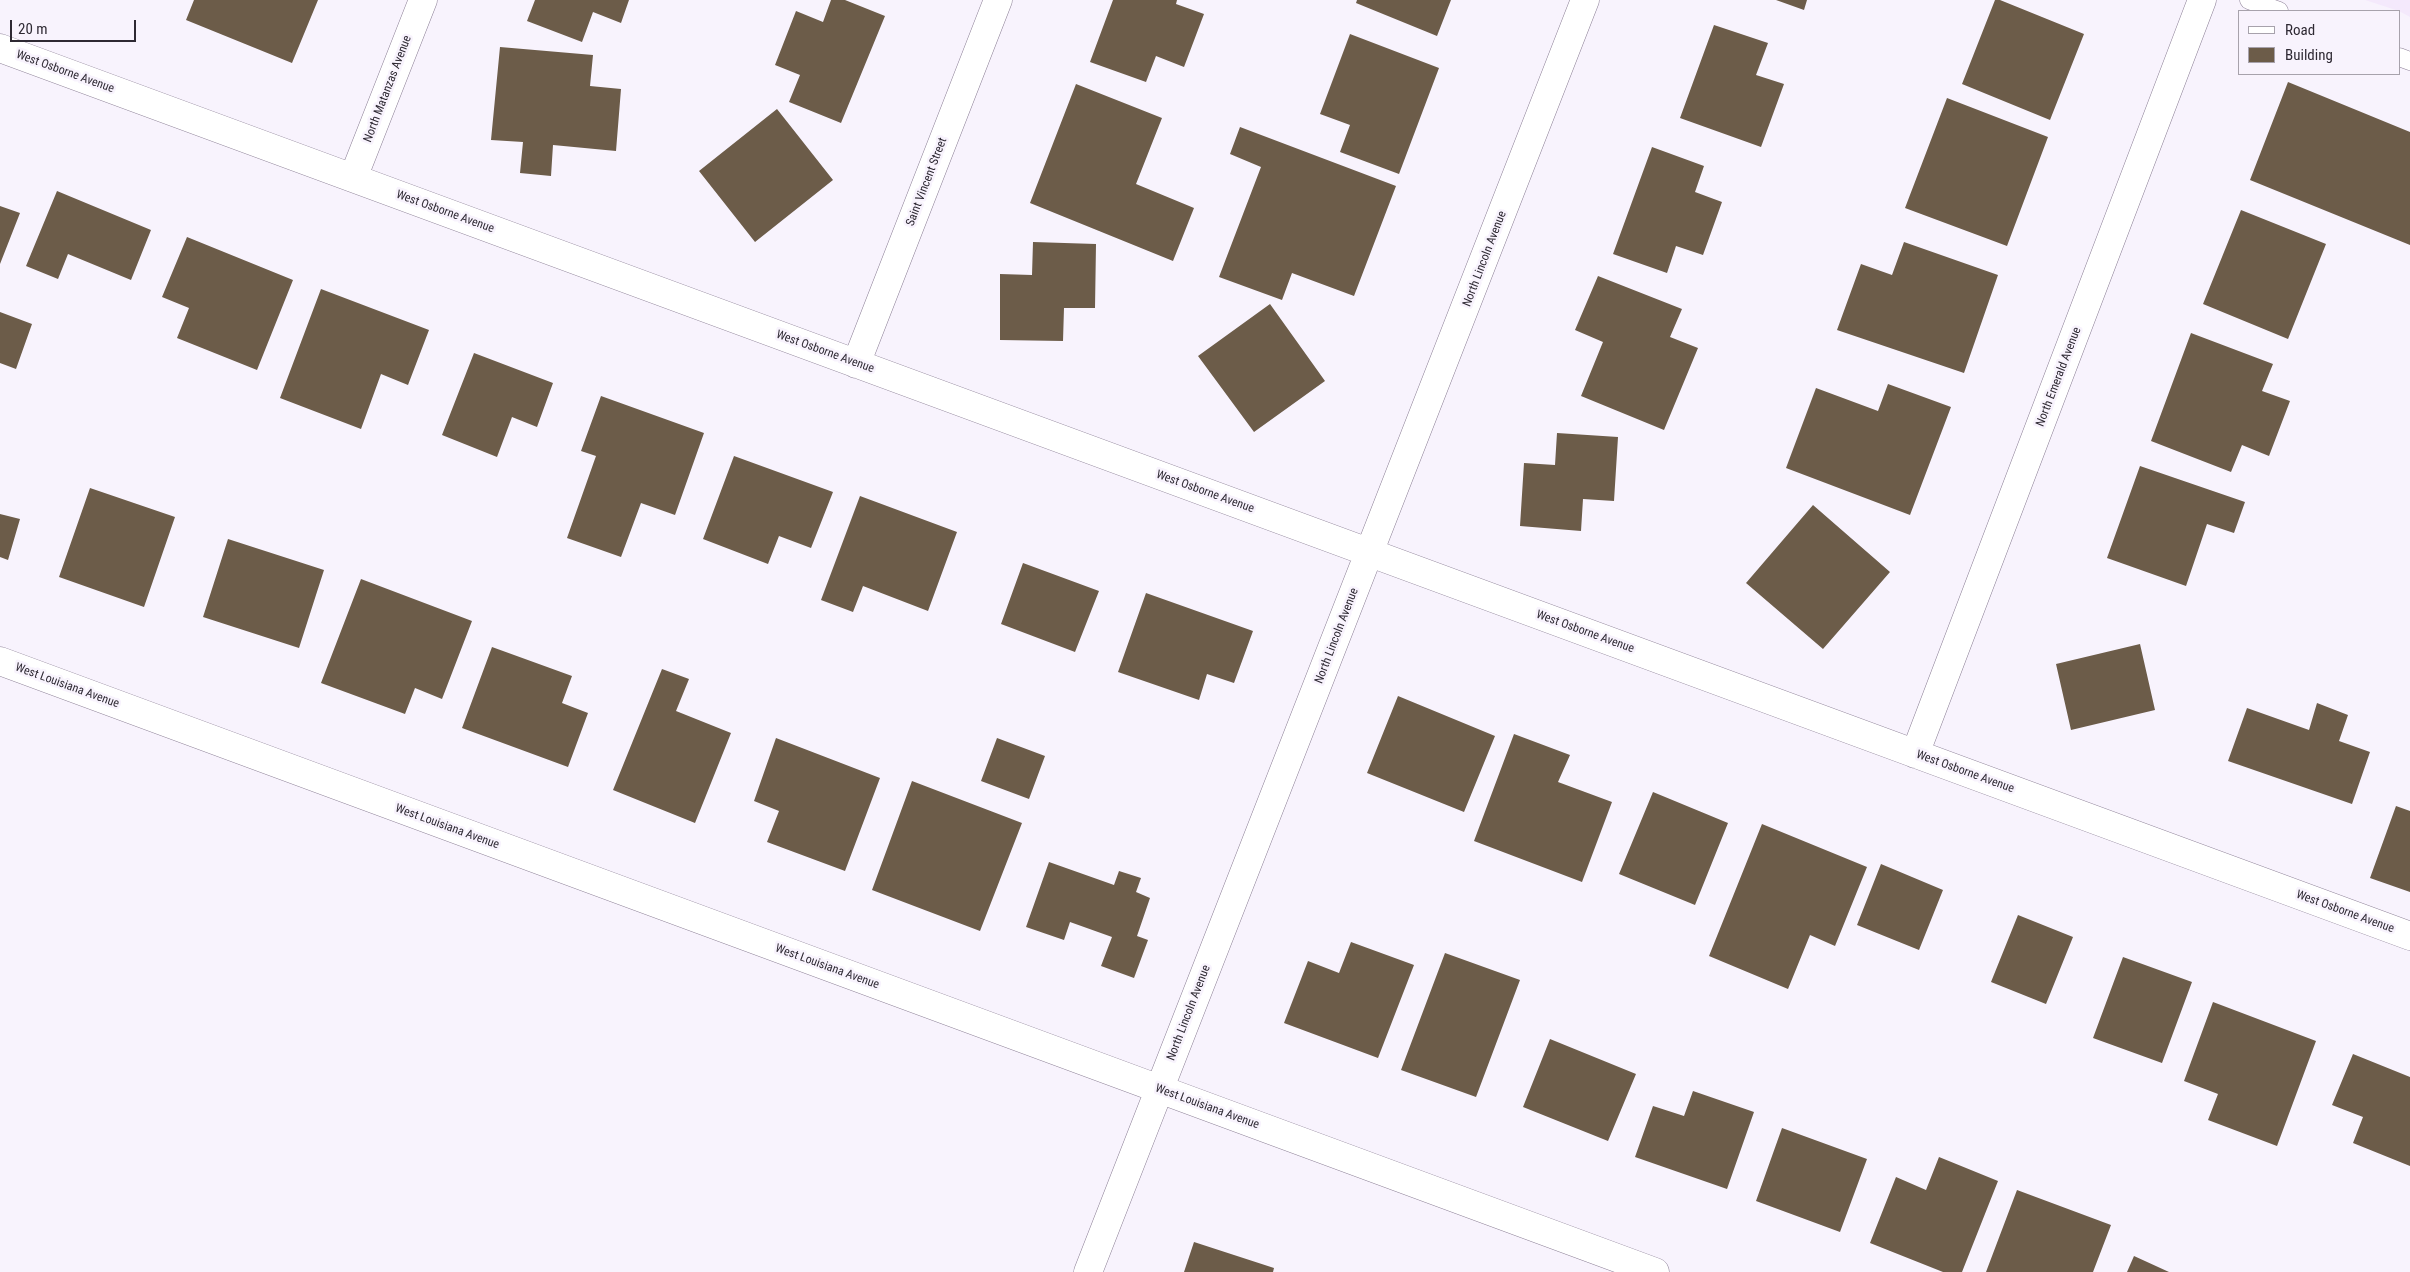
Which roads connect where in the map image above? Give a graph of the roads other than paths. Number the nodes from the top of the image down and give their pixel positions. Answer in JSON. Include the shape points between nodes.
{"nodes":[{"id":1,"x":423,"y":0,"type":"edge"},
{"id":2,"x":998,"y":0,"type":"edge"},
{"id":3,"x":1586,"y":0,"type":"edge"},
{"id":4,"x":2202,"y":0,"type":"edge"},
{"id":5,"x":2249,"y":0,"type":"edge"},
{"id":6,"x":2276,"y":10,"type":"edge"},
{"id":7,"x":0,"y":48,"type":"edge"},
{"id":8,"x":353,"y":178,"type":"junction"},
{"id":9,"x":856,"y":364,"type":"junction"},
{"id":10,"x":1370,"y":553,"type":"junction"},
{"id":11,"x":0,"y":662,"type":"edge"},
{"id":12,"x":1915,"y":754,"type":"junction"},
{"id":13,"x":2410,"y":936,"type":"edge"},
{"id":14,"x":1159,"y":1090,"type":"junction"},
{"id":15,"x":1088,"y":1272,"type":"edge"},
{"id":16,"x":1655,"y":1272,"type":"edge"}],
"edges":[{"from":1,"to":8,"type":"street","name":"North Matanzas Avenue"},
{"from":2,"to":9,"type":"street","name":"Saint Vincent Street"},
{"from":3,"to":10,"type":"street","name":"North Lincoln Avenue"},
{"from":4,"to":12,"type":"street","name":"North Emerald Avenue"},
{"from":5,"to":6,"type":"lane"},
{"from":7,"to":8,"type":"street","name":"West Osborne Avenue"},
{"from":8,"to":9,"type":"street","name":"West Osborne Avenue"},
{"from":9,"to":10,"type":"street","name":"West Osborne Avenue"},
{"from":10,"to":12,"type":"street","name":"West Osborne Avenue"},
{"from":10,"to":14,"type":"street","name":"North Lincoln Avenue"},
{"from":11,"to":14,"type":"street","name":"West Louisiana Avenue"},
{"from":12,"to":13,"type":"street","name":"West Osborne Avenue"},
{"from":14,"to":15,"type":"street","name":"North Lincoln Avenue"},
{"from":14,"to":16,"type":"street","name":"West Louisiana Avenue"}]}
